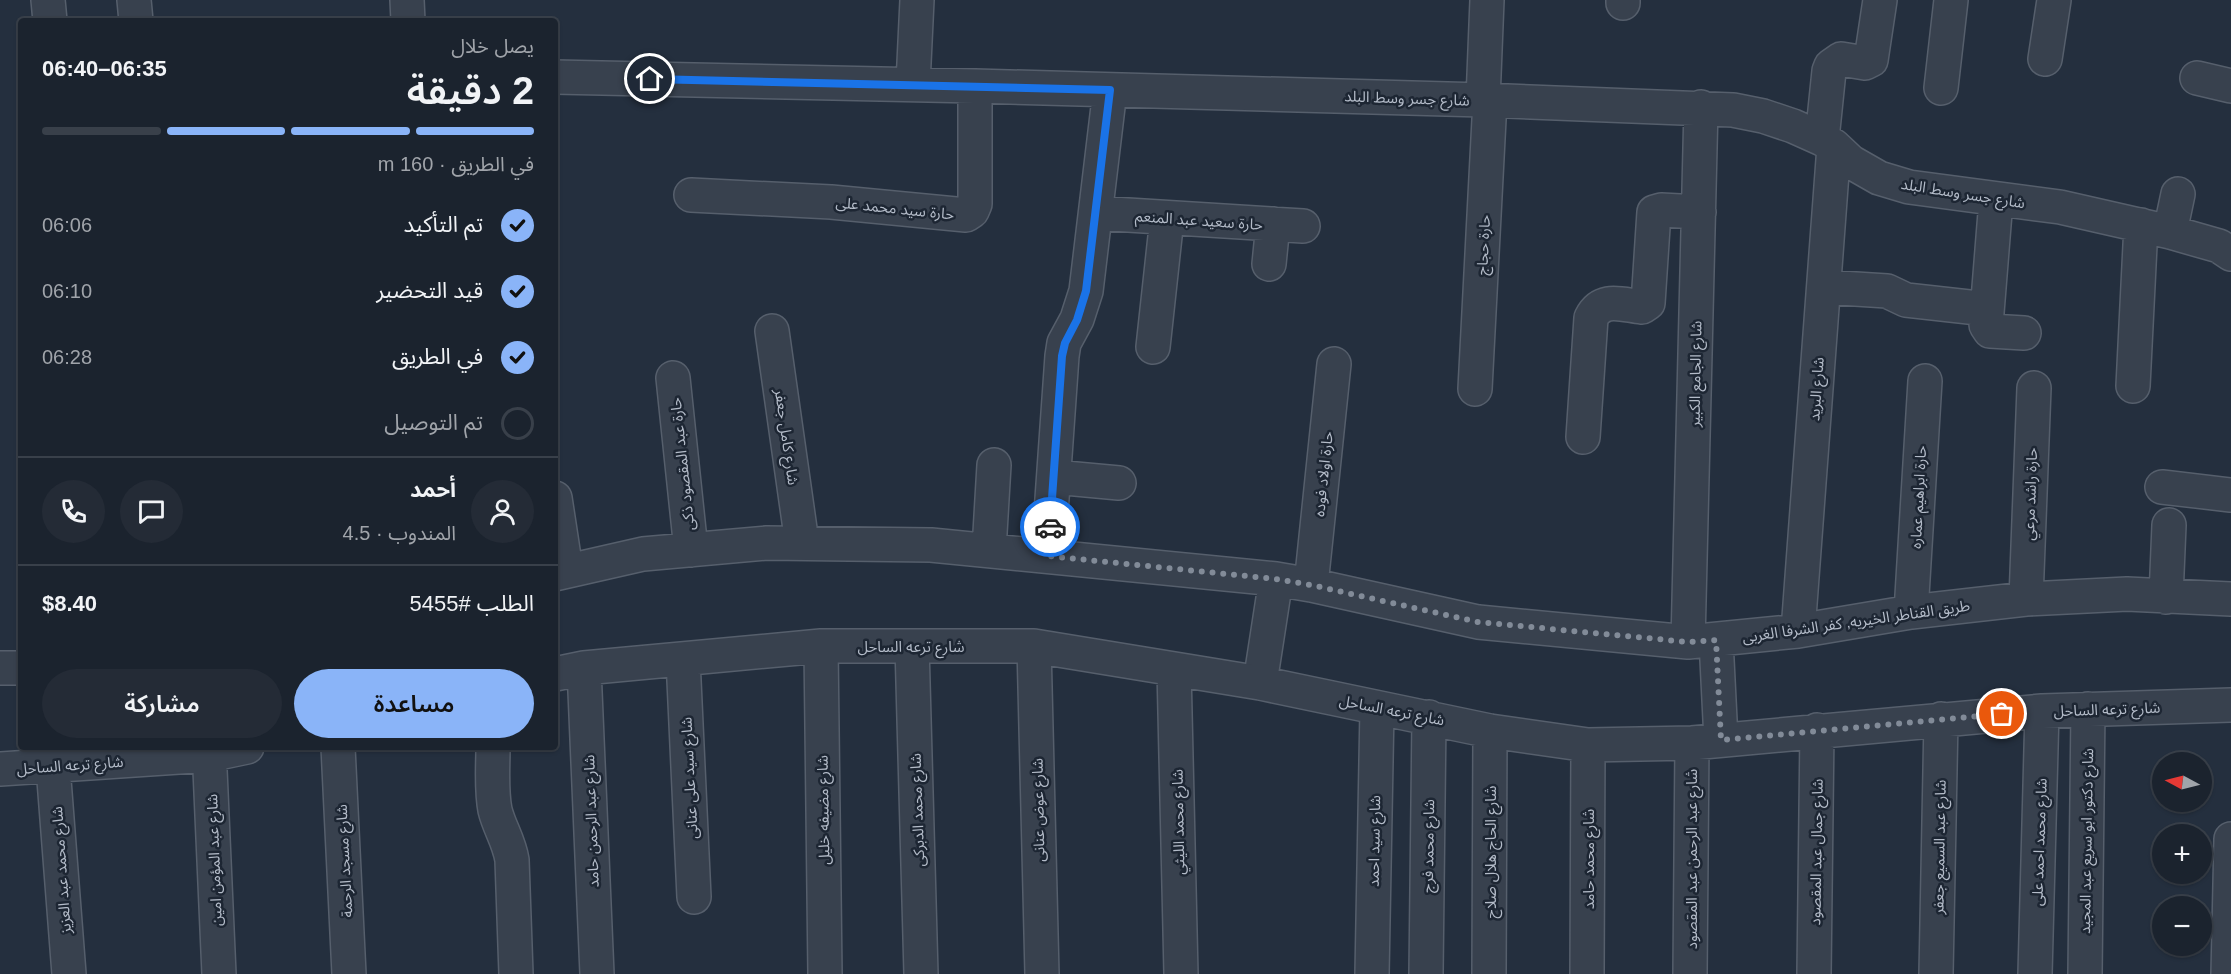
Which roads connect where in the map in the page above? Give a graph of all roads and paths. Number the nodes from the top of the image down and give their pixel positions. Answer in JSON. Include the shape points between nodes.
{"nodes":[{"id":1,"x":48,"y":0,"type":"edge"},
{"id":2,"x":134,"y":0,"type":"edge"},
{"id":3,"x":408,"y":0,"type":"edge"},
{"id":4,"x":916,"y":0,"type":"edge"},
{"id":5,"x":1487,"y":0,"type":"edge"},
{"id":6,"x":1880,"y":0,"type":"edge"},
{"id":7,"x":1951,"y":0,"type":"edge"},
{"id":8,"x":2054,"y":0,"type":"edge"},
{"id":9,"x":50,"y":18,"type":"edge"},
{"id":10,"x":136,"y":18,"type":"edge"},
{"id":11,"x":408,"y":18,"type":"edge"},
{"id":12,"x":2046,"y":59,"type":"dead end"},
{"id":13,"x":558,"y":77,"type":"edge"},
{"id":14,"x":2197,"y":78,"type":"dead end"},
{"id":15,"x":913,"y":84,"type":"junction"},
{"id":16,"x":975,"y":86,"type":"junction"},
{"id":17,"x":2231,"y":86,"type":"edge"},
{"id":18,"x":1941,"y":88,"type":"dead end"},
{"id":19,"x":1110,"y":90,"type":"junction"},
{"id":20,"x":1487,"y":100,"type":"junction"},
{"id":21,"x":1701,"y":107,"type":"junction"},
{"id":22,"x":1828,"y":142,"type":"junction"},
{"id":23,"x":2178,"y":194,"type":"dead end"},
{"id":24,"x":691,"y":195,"type":"dead end"},
{"id":25,"x":1996,"y":200,"type":"junction"},
{"id":26,"x":1699,"y":212,"type":"junction"},
{"id":27,"x":1096,"y":213,"type":"junction"},
{"id":28,"x":1167,"y":218,"type":"junction"},
{"id":29,"x":2155,"y":229,"type":"junction"},
{"id":30,"x":2231,"y":254,"type":"edge"},
{"id":31,"x":1269,"y":264,"type":"dead end"},
{"id":32,"x":1824,"y":287,"type":"junction"},
{"id":33,"x":1987,"y":309,"type":"junction"},
{"id":34,"x":772,"y":331,"type":"dead end"},
{"id":35,"x":2024,"y":333,"type":"dead end"},
{"id":36,"x":1153,"y":346,"type":"dead end"},
{"id":37,"x":1334,"y":364,"type":"dead end"},
{"id":38,"x":673,"y":378,"type":"dead end"},
{"id":39,"x":1925,"y":381,"type":"dead end"},
{"id":40,"x":2133,"y":386,"type":"dead end"},
{"id":41,"x":2034,"y":388,"type":"dead end"},
{"id":42,"x":1475,"y":389,"type":"dead end"},
{"id":43,"x":1583,"y":437,"type":"dead end"},
{"id":44,"x":994,"y":465,"type":"dead end"},
{"id":45,"x":1054,"y":477,"type":"junction"},
{"id":46,"x":1119,"y":483,"type":"dead end"},
{"id":47,"x":2162,"y":487,"type":"dead end"},
{"id":48,"x":2231,"y":495,"type":"edge"},
{"id":49,"x":2169,"y":525,"type":"dead end"},
{"id":50,"x":558,"y":542,"type":"edge"},
{"id":51,"x":802,"y":543,"type":"junction"},
{"id":52,"x":691,"y":550,"type":"junction"},
{"id":53,"x":989,"y":550,"type":"junction"},
{"id":54,"x":1048,"y":556,"type":"junction"},
{"id":55,"x":560,"y":572,"type":"edge"},
{"id":56,"x":1276,"y":579,"type":"junction"},
{"id":57,"x":1311,"y":585,"type":"junction"},
{"id":58,"x":2166,"y":597,"type":"junction"},
{"id":59,"x":2231,"y":599,"type":"edge"},
{"id":60,"x":2026,"y":600,"type":"junction"},
{"id":61,"x":1911,"y":612,"type":"junction"},
{"id":62,"x":1798,"y":631,"type":"junction"},
{"id":63,"x":1702,"y":641,"type":"junction"},
{"id":64,"x":821,"y":646,"type":"junction"},
{"id":65,"x":912,"y":646,"type":"junction"},
{"id":66,"x":1034,"y":646,"type":"junction"},
{"id":67,"x":683,"y":659,"type":"junction"},
{"id":68,"x":0,"y":668,"type":"edge"},
{"id":69,"x":18,"y":668,"type":"edge"},
{"id":70,"x":1174,"y":669,"type":"junction"},
{"id":71,"x":570,"y":671,"type":"edge"},
{"id":72,"x":1260,"y":683,"type":"junction"},
{"id":73,"x":2231,"y":705,"type":"edge"},
{"id":74,"x":1377,"y":708,"type":"junction"},
{"id":75,"x":2088,"y":709,"type":"junction"},
{"id":76,"x":2042,"y":711,"type":"junction"},
{"id":77,"x":1429,"y":717,"type":"junction"},
{"id":78,"x":1941,"y":719,"type":"junction"},
{"id":79,"x":1817,"y":730,"type":"junction"},
{"id":80,"x":1490,"y":731,"type":"junction"},
{"id":81,"x":1706,"y":741,"type":"junction"},
{"id":82,"x":1588,"y":745,"type":"junction"},
{"id":83,"x":338,"y":750,"type":"edge"},
{"id":84,"x":493,"y":750,"type":"edge"},
{"id":85,"x":209,"y":751,"type":"edge"},
{"id":86,"x":53,"y":766,"type":"junction"},
{"id":87,"x":0,"y":769,"type":"edge"},
{"id":88,"x":2231,"y":839,"type":"edge"},
{"id":89,"x":694,"y":897,"type":"dead end"},
{"id":90,"x":69,"y":974,"type":"edge"},
{"id":91,"x":219,"y":974,"type":"edge"},
{"id":92,"x":349,"y":974,"type":"edge"},
{"id":93,"x":516,"y":974,"type":"edge"},
{"id":94,"x":597,"y":974,"type":"edge"},
{"id":95,"x":825,"y":974,"type":"edge"},
{"id":96,"x":921,"y":974,"type":"edge"},
{"id":97,"x":1042,"y":974,"type":"edge"},
{"id":98,"x":1181,"y":974,"type":"edge"},
{"id":99,"x":1372,"y":974,"type":"edge"},
{"id":100,"x":1426,"y":974,"type":"edge"},
{"id":101,"x":1489,"y":974,"type":"edge"},
{"id":102,"x":1587,"y":974,"type":"edge"},
{"id":103,"x":1690,"y":974,"type":"edge"},
{"id":104,"x":1814,"y":974,"type":"edge"},
{"id":105,"x":1936,"y":974,"type":"edge"},
{"id":106,"x":2035,"y":974,"type":"edge"},
{"id":107,"x":2085,"y":974,"type":"edge"},
{"id":108,"x":2228,"y":974,"type":"edge"}],
"edges":[{"from":1,"to":9,"type":"street"},
{"from":2,"to":10,"type":"street"},
{"from":3,"to":11,"type":"street"},
{"from":4,"to":15,"type":"street"},
{"from":5,"to":20,"type":"street","name":"حارة حجاج"},
{"from":6,"to":22,"type":"street","name":"شارع البريد","via":[[1871,60],[1865,63],[1841,59],[1829,71]]},
{"from":7,"to":18,"type":"street"},
{"from":8,"to":12,"type":"street"},
{"from":13,"to":15,"type":"street","name":"شارع جسر وسط البلد"},
{"from":14,"to":17,"type":"street"},
{"from":15,"to":16,"type":"street","name":"شارع جسر وسط البلد"},
{"from":16,"to":19,"type":"street","name":"شارع جسر وسط البلد"},
{"from":16,"to":24,"type":"street","name":"حارة سيد محمد على","via":[[975,204],[966,215],[831,202]]},
{"from":19,"to":20,"type":"street","name":"شارع جسر وسط البلد"},
{"from":19,"to":27,"type":"street"},
{"from":20,"to":21,"type":"street","name":"شارع جسر وسط البلد"},
{"from":20,"to":42,"type":"street","name":"حارة حجاج"},
{"from":21,"to":22,"type":"street","name":"شارع جسر وسط البلد","via":[[1763,116]]},
{"from":21,"to":26,"type":"street","name":"شارع الجامع الكبير"},
{"from":22,"to":25,"type":"street","name":"شارع جسر وسط البلد","via":[[1851,162],[1879,178],[1909,187]]},
{"from":22,"to":32,"type":"street","name":"شارع البريد"},
{"from":23,"to":29,"type":"street"},
{"from":25,"to":29,"type":"street","name":"شارع جسر وسط البلد","via":[[2060,207]]},
{"from":25,"to":33,"type":"street"},
{"from":26,"to":43,"type":"street","via":[[1654,212],[1648,303],[1642,307],[1606,303],[1594,311]]},
{"from":26,"to":63,"type":"street","name":"شارع الجامع الكبير"},
{"from":27,"to":28,"type":"street","name":"حارة سعيد عبد المنعم"},
{"from":27,"to":45,"type":"street","via":[[1086,291],[1062,356]]},
{"from":28,"to":31,"type":"street","name":"حارة سعيد عبد المنعم","via":[[1288,225]]},
{"from":28,"to":36,"type":"street"},
{"from":29,"to":30,"type":"street","name":"شارع جسر وسط البلد","via":[[2219,246]]},
{"from":29,"to":40,"type":"street"},
{"from":32,"to":33,"type":"street","via":[[1887,291],[1906,300]]},
{"from":32,"to":62,"type":"street","name":"شارع البريد"},
{"from":33,"to":35,"type":"street","via":[[1986,325],[1990,331]]},
{"from":34,"to":51,"type":"street","name":"شارع كامل جعفر"},
{"from":37,"to":57,"type":"street","name":"حارة اولاد فوده"},
{"from":38,"to":52,"type":"street","name":"حارة عبد المقصود ذكى"},
{"from":39,"to":61,"type":"street","name":"حارة ابراهيم عماره"},
{"from":41,"to":60,"type":"street","name":"حارة راشد مرعي"},
{"from":44,"to":53,"type":"street"},
{"from":45,"to":46,"type":"street"},
{"from":45,"to":54,"type":"street"},
{"from":47,"to":48,"type":"street"},
{"from":49,"to":58,"type":"street"},
{"from":50,"to":55,"type":"street"},
{"from":51,"to":52,"type":"street","name":"طريق القناطر الخيريه, كفر الشرفا الغربى"},
{"from":51,"to":53,"type":"street","name":"طريق القناطر الخيريه, كفر الشرفا الغربى"},
{"from":52,"to":55,"type":"street","name":"طريق القناطر الخيريه, كفر الشرفا الغربى","via":[[643,554]]},
{"from":53,"to":54,"type":"street","name":"طريق القناطر الخيريه, كفر الشرفا الغربى"},
{"from":54,"to":56,"type":"street","name":"طريق القناطر الخيريه, كفر الشرفا الغربى"},
{"from":56,"to":57,"type":"street","name":"طريق القناطر الخيريه, كفر الشرفا الغربى"},
{"from":56,"to":72,"type":"street"},
{"from":57,"to":63,"type":"street","name":"طريق القناطر الخيريه, كفر الشرفا الغربى","via":[[1478,622]]},
{"from":58,"to":59,"type":"street","name":"طريق القناطر الخيريه, كفر الشرفا الغربى"},
{"from":58,"to":60,"type":"street","name":"طريق القناطر الخيريه, كفر الشرفا الغربى","via":[[2127,594]]},
{"from":60,"to":61,"type":"street","name":"طريق القناطر الخيريه, كفر الشرفا الغربى"},
{"from":61,"to":62,"type":"street","name":"طريق القناطر الخيريه, كفر الشرفا الغربى"},
{"from":62,"to":63,"type":"street","name":"طريق القناطر الخيريه, كفر الشرفا الغربى"},
{"from":63,"to":81,"type":"street","name":"شارع الجامع الكبير"},
{"from":64,"to":65,"type":"street","name":"شارع ترعه الساحل"},
{"from":64,"to":67,"type":"street","name":"شارع ترعه الساحل"},
{"from":64,"to":95,"type":"street","name":"شارع مضيفه خليل"},
{"from":65,"to":66,"type":"street","name":"شارع ترعه الساحل"},
{"from":65,"to":96,"type":"street","name":"شارع محمد الدبركى"},
{"from":66,"to":70,"type":"street","name":"شارع ترعه الساحل"},
{"from":66,"to":97,"type":"street","name":"شارع عوض عنانى"},
{"from":67,"to":71,"type":"street","name":"شارع ترعه الساحل"},
{"from":67,"to":89,"type":"street","name":"شارع سيد على عنانى"},
{"from":68,"to":69,"type":"street"},
{"from":70,"to":72,"type":"street","name":"شارع ترعه الساحل"},
{"from":70,"to":98,"type":"street","name":"شارع محمد الليثي"},
{"from":71,"to":94,"type":"street","name":"شارع عبد الرحمن حامد"},
{"from":72,"to":74,"type":"street","name":"شارع ترعه الساحل"},
{"from":73,"to":75,"type":"street","name":"شارع ترعه الساحل"},
{"from":74,"to":77,"type":"street","name":"شارع ترعه الساحل"},
{"from":74,"to":99,"type":"street","name":"شارع سيد احمد"},
{"from":75,"to":76,"type":"street","name":"شارع ترعه الساحل"},
{"from":75,"to":107,"type":"street","name":"شارع دكتور ابو سريع عبد المجيد"},
{"from":76,"to":78,"type":"street","name":"شارع ترعه الساحل"},
{"from":76,"to":106,"type":"street","name":"شارع محمد احمد على"},
{"from":77,"to":80,"type":"street","name":"شارع ترعه الساحل"},
{"from":77,"to":100,"type":"street","name":"شارع محمد فرج"},
{"from":78,"to":79,"type":"street","name":"شارع ترعه الساحل"},
{"from":78,"to":105,"type":"street","name":"شارع عبد السميع جعفر"},
{"from":79,"to":81,"type":"street","name":"شارع ترعه الساحل"},
{"from":79,"to":104,"type":"street","name":"شارع جمال عبد المقصود"},
{"from":80,"to":82,"type":"street","name":"شارع ترعه الساحل"},
{"from":80,"to":101,"type":"street","name":"شارع الحاج هلال صلاح"},
{"from":81,"to":82,"type":"street","name":"شارع ترعه الساحل"},
{"from":81,"to":103,"type":"street","name":"شارع عبد الرحمن عبد المقصود"},
{"from":82,"to":102,"type":"street","name":"شارع محمد حامد"},
{"from":83,"to":92,"type":"street","name":"شارع مسجد الرحمة"},
{"from":84,"to":93,"type":"street","via":[[494,803],[512,860]]},
{"from":85,"to":86,"type":"street","name":"شارع ترعه الساحل"},
{"from":85,"to":91,"type":"street","name":"شارع عبد المؤمن امين"},
{"from":86,"to":87,"type":"street","name":"شارع ترعه الساحل"},
{"from":86,"to":90,"type":"street","name":"شارع محمد عبد العزيز"},
{"from":88,"to":108,"type":"street"}]}
